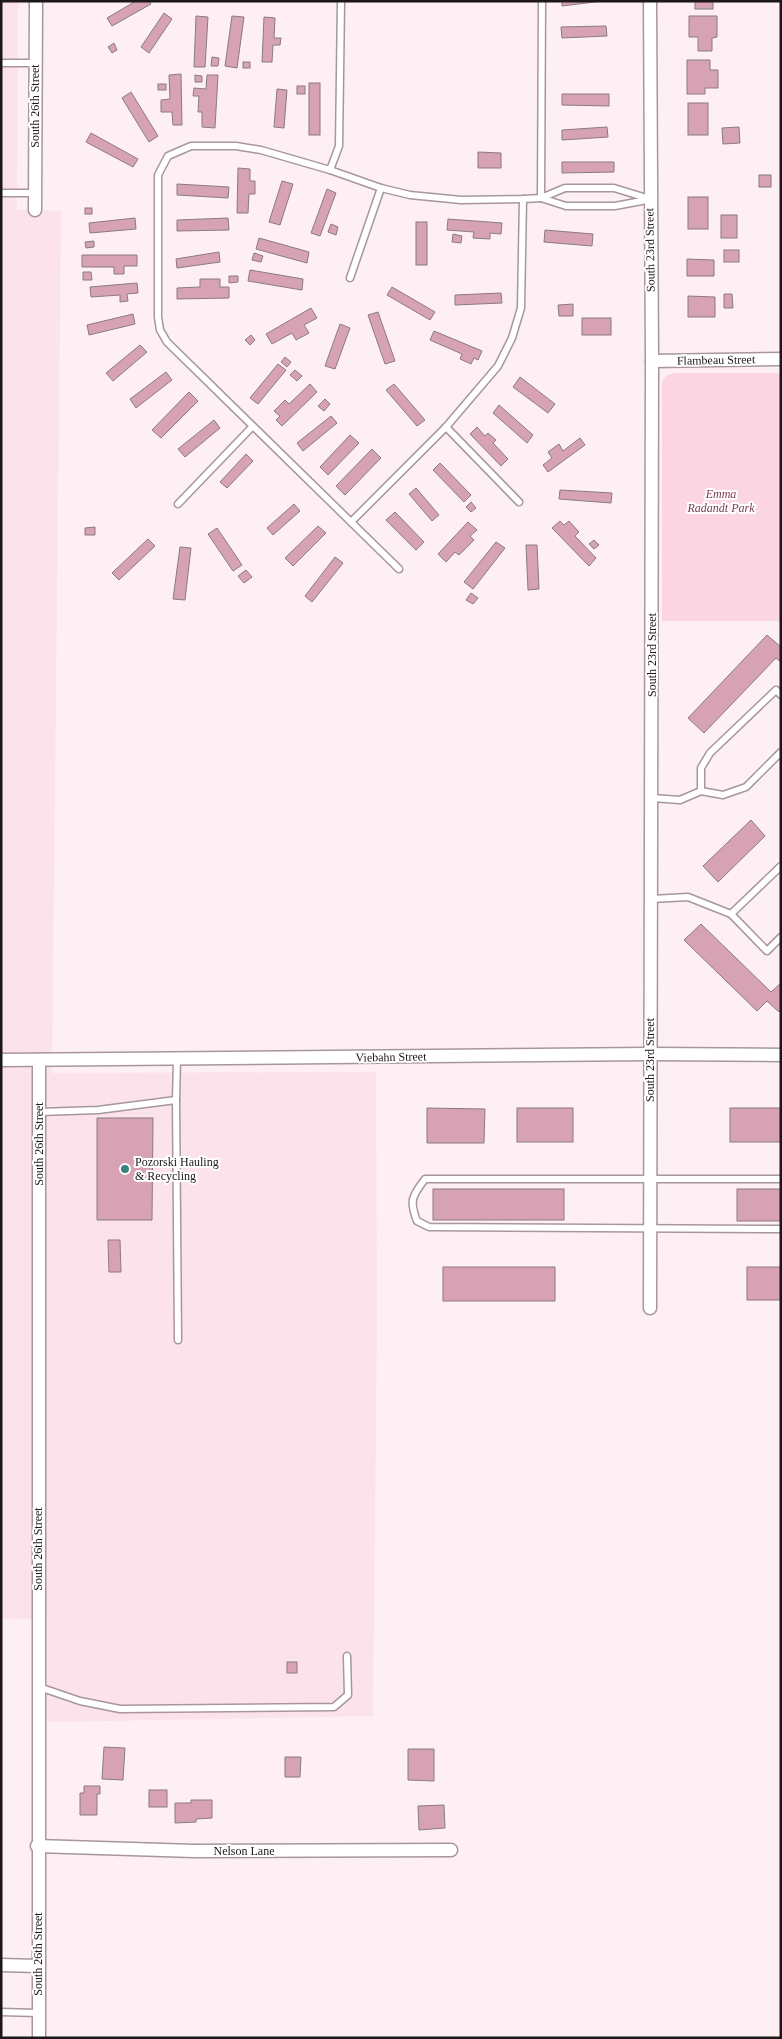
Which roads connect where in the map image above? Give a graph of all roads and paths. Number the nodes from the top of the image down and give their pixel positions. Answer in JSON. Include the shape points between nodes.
{"nodes":[{"id":1,"x":36,"y":1,"type":"edge"},
{"id":2,"x":341,"y":1,"type":"edge"},
{"id":3,"x":542,"y":1,"type":"edge"},
{"id":4,"x":650,"y":1,"type":"edge"},
{"id":5,"x":1,"y":63,"type":"edge"},
{"id":6,"x":36,"y":63,"type":"junction"},
{"id":7,"x":330,"y":170,"type":"junction"},
{"id":8,"x":381,"y":188,"type":"junction"},
{"id":9,"x":1,"y":193,"type":"edge"},
{"id":10,"x":35,"y":193,"type":"junction"},
{"id":11,"x":541,"y":198,"type":"junction"},
{"id":12,"x":523,"y":199,"type":"junction"},
{"id":13,"x":650,"y":199,"type":"junction"},
{"id":14,"x":35,"y":210,"type":"dead end"},
{"id":15,"x":350,"y":278,"type":"dead end"},
{"id":16,"x":781,"y":359,"type":"edge"},
{"id":17,"x":652,"y":361,"type":"junction"},
{"id":18,"x":252,"y":427,"type":"junction"},
{"id":19,"x":446,"y":427,"type":"junction"},
{"id":20,"x":519,"y":502,"type":"dead end"},
{"id":21,"x":178,"y":504,"type":"dead end"},
{"id":22,"x":352,"y":522,"type":"junction"},
{"id":23,"x":399,"y":569,"type":"dead end"},
{"id":24,"x":781,"y":695,"type":"edge"},
{"id":25,"x":781,"y":752,"type":"edge"},
{"id":26,"x":701,"y":791,"type":"junction"},
{"id":27,"x":652,"y":798,"type":"junction"},
{"id":28,"x":781,"y":866,"type":"edge"},
{"id":29,"x":652,"y":899,"type":"junction"},
{"id":30,"x":730,"y":914,"type":"junction"},
{"id":31,"x":781,"y":937,"type":"edge"},
{"id":32,"x":650,"y":1054,"type":"junction"},
{"id":33,"x":781,"y":1055,"type":"edge"},
{"id":34,"x":177,"y":1059,"type":"junction"},
{"id":35,"x":1,"y":1060,"type":"edge"},
{"id":36,"x":39,"y":1060,"type":"junction"},
{"id":37,"x":176,"y":1100,"type":"junction"},
{"id":38,"x":39,"y":1112,"type":"junction"},
{"id":39,"x":781,"y":1179,"type":"edge"},
{"id":40,"x":650,"y":1180,"type":"junction"},
{"id":41,"x":650,"y":1227,"type":"junction"},
{"id":42,"x":781,"y":1228,"type":"edge"},
{"id":43,"x":650,"y":1308,"type":"dead end"},
{"id":44,"x":178,"y":1340,"type":"dead end"},
{"id":45,"x":347,"y":1656,"type":"dead end"},
{"id":46,"x":38,"y":1687,"type":"junction"},
{"id":47,"x":38,"y":1846,"type":"junction"},
{"id":48,"x":451,"y":1850,"type":"dead end"},
{"id":49,"x":1,"y":1965,"type":"edge"},
{"id":50,"x":38,"y":1966,"type":"junction"},
{"id":51,"x":1,"y":2012,"type":"edge"},
{"id":52,"x":38,"y":2013,"type":"junction"},
{"id":53,"x":38,"y":2038,"type":"edge"}],
"edges":[{"from":1,"to":6,"type":"street","name":"South 26th Street"},
{"from":2,"to":7,"type":"lane","via":[[339,146]]},
{"from":3,"to":11,"type":"lane"},
{"from":4,"to":13,"type":"street","name":"South 23rd Street"},
{"from":5,"to":6,"type":"lane"},
{"from":6,"to":10,"type":"street","name":"South 26th Street"},
{"from":7,"to":8,"type":"lane"},
{"from":7,"to":18,"type":"lane","via":[[261,150],[236,146],[191,146],[168,156],[158,175],[160,330],[166,342]]},
{"from":8,"to":12,"type":"lane","via":[[410,195],[461,200]]},
{"from":8,"to":15,"type":"lane"},
{"from":9,"to":10,"type":"lane"},
{"from":10,"to":14,"type":"street","name":"South 26th Street"},
{"from":11,"to":12,"type":"lane"},
{"from":11,"to":13,"type":"lane","via":[[566,206],[615,206]]},
{"from":11,"to":13,"type":"lane","via":[[565,188],[614,188]]},
{"from":12,"to":19,"type":"lane","via":[[521,308],[512,338],[498,366]]},
{"from":13,"to":17,"type":"street","name":"South 23rd Street"},
{"from":16,"to":17,"type":"street","name":"Flambeau Street"},
{"from":17,"to":27,"type":"street","name":"South 23rd Street"},
{"from":18,"to":21,"type":"lane"},
{"from":18,"to":22,"type":"lane"},
{"from":19,"to":20,"type":"lane"},
{"from":19,"to":22,"type":"lane"},
{"from":22,"to":23,"type":"lane"},
{"from":24,"to":26,"type":"lane","via":[[776,690],[710,753],[701,768]]},
{"from":25,"to":26,"type":"lane","via":[[746,787],[723,795]]},
{"from":26,"to":27,"type":"lane","via":[[680,800]]},
{"from":27,"to":29,"type":"street","name":"South 23rd Street"},
{"from":28,"to":30,"type":"lane"},
{"from":29,"to":30,"type":"lane","via":[[688,897]]},
{"from":29,"to":32,"type":"street","name":"South 23rd Street"},
{"from":30,"to":31,"type":"lane","via":[[767,951]]},
{"from":32,"to":33,"type":"street","name":"Viebahn Street"},
{"from":32,"to":34,"type":"street","name":"Viebahn Street"},
{"from":32,"to":40,"type":"street","name":"South 23rd Street"},
{"from":34,"to":36,"type":"street","name":"Viebahn Street"},
{"from":34,"to":37,"type":"lane"},
{"from":35,"to":36,"type":"street","name":"Viebahn Street"},
{"from":36,"to":38,"type":"street","name":"South 26th Street"},
{"from":37,"to":38,"type":"lane","via":[[98,1110]]},
{"from":37,"to":44,"type":"lane"},
{"from":38,"to":46,"type":"street","name":"South 26th Street"},
{"from":39,"to":40,"type":"lane"},
{"from":40,"to":41,"type":"street","name":"South 23rd Street"},
{"from":40,"to":41,"type":"lane","via":[[425,1179],[414,1193],[412,1207],[417,1221],[429,1227]]},
{"from":41,"to":42,"type":"lane"},
{"from":41,"to":43,"type":"street","name":"South 23rd Street"},
{"from":45,"to":46,"type":"lane","via":[[348,1695],[334,1706],[120,1708],[80,1701]]},
{"from":46,"to":47,"type":"street","name":"South 26th Street"},
{"from":47,"to":48,"type":"street","name":"Nelson Lane","via":[[194,1851]]},
{"from":47,"to":50,"type":"street","name":"South 26th Street"},
{"from":49,"to":50,"type":"street"},
{"from":50,"to":52,"type":"street","name":"South 26th Street"},
{"from":51,"to":52,"type":"lane"},
{"from":52,"to":53,"type":"street","name":"South 26th Street"}]}
